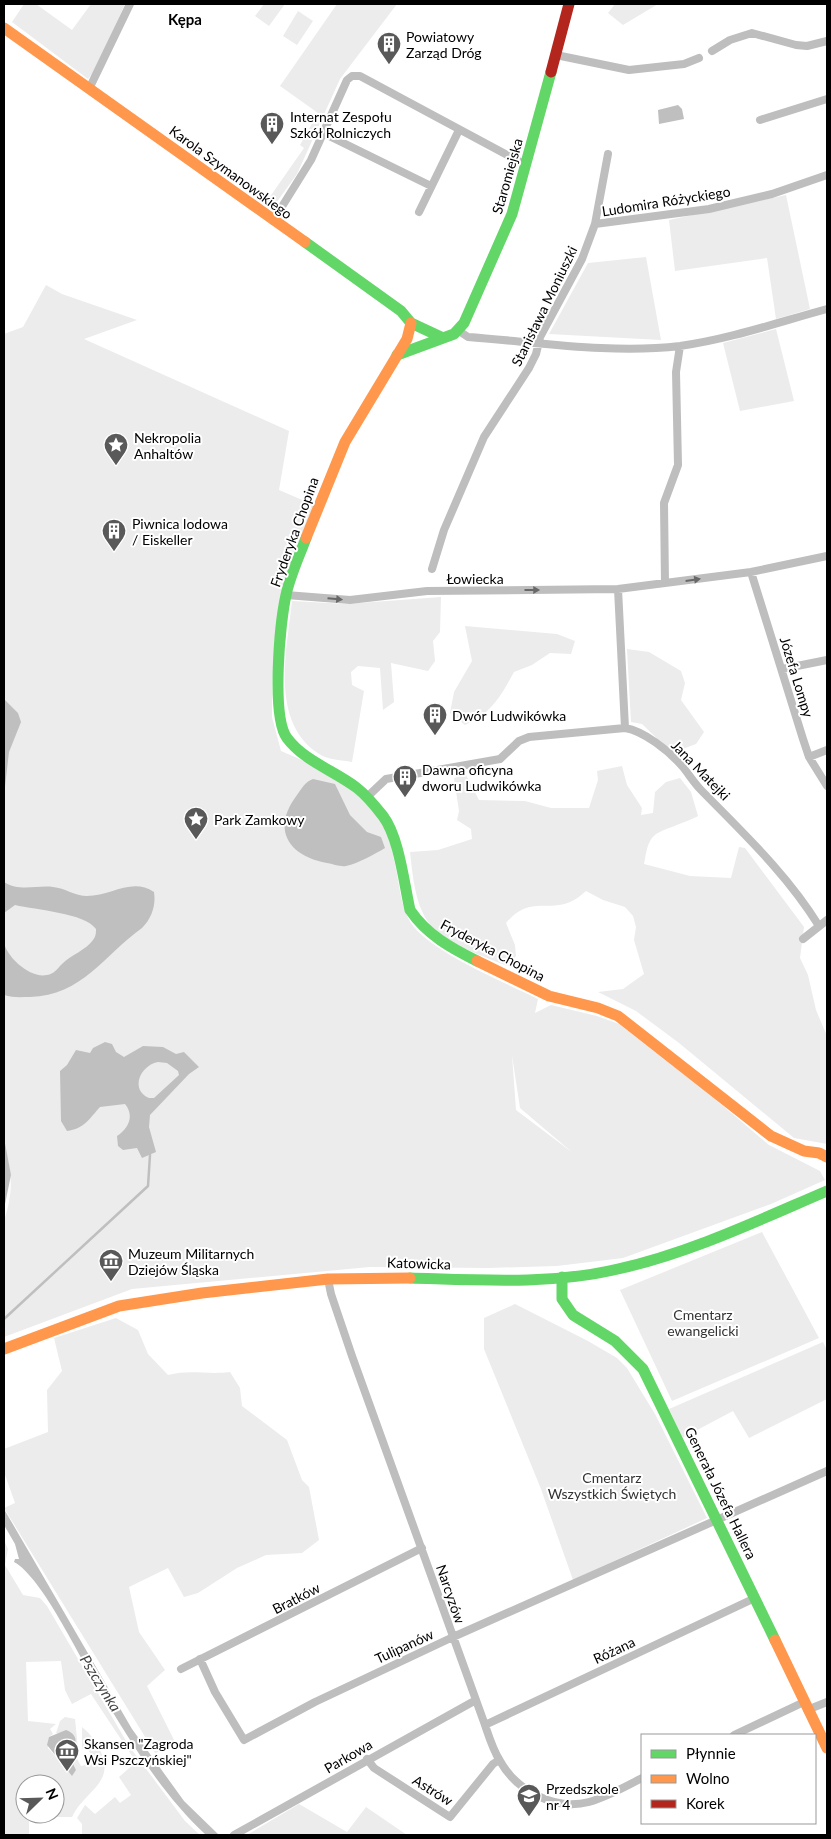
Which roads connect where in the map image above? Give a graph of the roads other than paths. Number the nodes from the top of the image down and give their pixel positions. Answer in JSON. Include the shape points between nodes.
{"nodes":[{"id":1,"x":130,"y":4,"type":"edge"},
{"id":2,"x":569,"y":4,"type":"edge"},
{"id":3,"x":4,"y":28,"type":"edge"},
{"id":4,"x":827,"y":41,"type":"edge"},
{"id":5,"x":712,"y":51,"type":"dead end"},
{"id":6,"x":556,"y":55,"type":"junction"},
{"id":7,"x":699,"y":58,"type":"dead end"},
{"id":8,"x":89,"y":89,"type":"junction"},
{"id":9,"x":827,"y":99,"type":"edge"},
{"id":10,"x":760,"y":120,"type":"dead end"},
{"id":11,"x":459,"y":130,"type":"junction"},
{"id":12,"x":323,"y":133,"type":"junction"},
{"id":13,"x":608,"y":154,"type":"dead end"},
{"id":14,"x":526,"y":165,"type":"junction"},
{"id":15,"x":827,"y":175,"type":"edge"},
{"id":16,"x":431,"y":186,"type":"junction"},
{"id":17,"x":419,"y":212,"type":"dead end"},
{"id":18,"x":273,"y":221,"type":"junction"},
{"id":19,"x":595,"y":224,"type":"junction"},
{"id":20,"x":827,"y":309,"type":"edge"},
{"id":21,"x":411,"y":323,"type":"junction"},
{"id":22,"x":463,"y":334,"type":"junction"},
{"id":23,"x":441,"y":337,"type":"junction"},
{"id":24,"x":540,"y":342,"type":"junction"},
{"id":25,"x":680,"y":346,"type":"junction"},
{"id":26,"x":396,"y":355,"type":"junction"},
{"id":27,"x":827,"y":556,"type":"edge"},
{"id":28,"x":432,"y":569,"type":"dead end"},
{"id":29,"x":751,"y":572,"type":"junction"},
{"id":30,"x":665,"y":583,"type":"junction"},
{"id":31,"x":618,"y":589,"type":"junction"},
{"id":32,"x":286,"y":595,"type":"junction"},
{"id":33,"x":827,"y":660,"type":"edge"},
{"id":34,"x":782,"y":670,"type":"junction"},
{"id":35,"x":625,"y":728,"type":"junction"},
{"id":36,"x":827,"y":750,"type":"edge"},
{"id":37,"x":809,"y":757,"type":"junction"},
{"id":38,"x":827,"y":786,"type":"edge"},
{"id":39,"x":367,"y":797,"type":"junction"},
{"id":40,"x":827,"y":920,"type":"edge"},
{"id":41,"x":819,"y":926,"type":"junction"},
{"id":42,"x":803,"y":938,"type":"dead end"},
{"id":43,"x":804,"y":1151,"type":"junction"},
{"id":44,"x":827,"y":1157,"type":"edge"},
{"id":45,"x":827,"y":1166,"type":"edge"},
{"id":46,"x":827,"y":1191,"type":"edge"},
{"id":47,"x":562,"y":1277,"type":"junction"},
{"id":48,"x":328,"y":1279,"type":"junction"},
{"id":49,"x":4,"y":1348,"type":"edge"},
{"id":50,"x":827,"y":1471,"type":"edge"},
{"id":51,"x":718,"y":1519,"type":"junction"},
{"id":52,"x":422,"y":1548,"type":"junction"},
{"id":53,"x":755,"y":1598,"type":"junction"},
{"id":54,"x":453,"y":1638,"type":"junction"},
{"id":55,"x":200,"y":1660,"type":"junction"},
{"id":56,"x":181,"y":1669,"type":"dead end"},
{"id":57,"x":476,"y":1700,"type":"junction"},
{"id":58,"x":827,"y":1702,"type":"edge"},
{"id":59,"x":806,"y":1706,"type":"junction"},
{"id":60,"x":485,"y":1725,"type":"junction"},
{"id":61,"x":736,"y":1734,"type":"edge"},
{"id":62,"x":827,"y":1748,"type":"edge"},
{"id":63,"x":367,"y":1760,"type":"junction"},
{"id":64,"x":499,"y":1760,"type":"junction"},
{"id":65,"x":641,"y":1778,"type":"edge"},
{"id":66,"x":234,"y":1834,"type":"edge"}],
"edges":[{"from":1,"to":8,"type":"street"},
{"from":2,"to":6,"type":"street","name":"Staromiejska"},
{"from":3,"to":8,"type":"street","name":"Karola Szymanowskiego"},
{"from":4,"to":5,"type":"street","via":[[808,46],[796,45],[752,33],[730,40]]},
{"from":6,"to":7,"type":"street","via":[[629,70],[684,64]]},
{"from":6,"to":14,"type":"street","name":"Staromiejska"},
{"from":8,"to":18,"type":"street","name":"Karola Szymanowskiego"},
{"from":9,"to":10,"type":"street"},
{"from":11,"to":12,"type":"street","via":[[356,75],[347,80]]},
{"from":11,"to":14,"type":"street"},
{"from":11,"to":16,"type":"street"},
{"from":12,"to":16,"type":"street"},
{"from":12,"to":18,"type":"street","via":[[299,181]]},
{"from":13,"to":19,"type":"street","name":"Stanisława Moniuszki"},
{"from":14,"to":22,"type":"street","name":"Staromiejska","via":[[504,234]]},
{"from":15,"to":19,"type":"street","name":"Ludomira Różyckiego","via":[[772,194],[709,209]]},
{"from":16,"to":17,"type":"street"},
{"from":18,"to":21,"type":"street","name":"Karola Szymanowskiego","via":[[401,311]]},
{"from":19,"to":24,"type":"street","name":"Stanisława Moniuszki","via":[[582,259]]},
{"from":20,"to":25,"type":"street"},
{"from":21,"to":23,"type":"street","name":"Karola Szymanowskiego"},
{"from":21,"to":26,"type":"street","name":"Fryderyka Chopina","via":[[410,334]]},
{"from":22,"to":23,"type":"street"},
{"from":22,"to":24,"type":"street"},
{"from":23,"to":26,"type":"street"},
{"from":24,"to":25,"type":"street","via":[[614,347]]},
{"from":24,"to":28,"type":"street","name":"Stanisława Moniuszki","via":[[529,368],[494,418],[474,457]]},
{"from":25,"to":30,"type":"street","via":[[676,372],[678,465],[664,503]]},
{"from":26,"to":32,"type":"street","name":"Fryderyka Chopina","via":[[345,442],[300,551]]},
{"from":27,"to":29,"type":"street","name":"Łowiecka"},
{"from":30,"to":29,"type":"street","name":"Łowiecka","one_way":true},
{"from":29,"to":34,"type":"street","name":"Józefa Lompy"},
{"from":30,"to":31,"type":"street","name":"Łowiecka"},
{"from":32,"to":31,"type":"street","name":"Łowiecka","one_way":true,"via":[[350,600],[427,591]]},
{"from":31,"to":35,"type":"street"},
{"from":32,"to":39,"type":"street","name":"Fryderyka Chopina","via":[[278,682],[281,723],[286,737],[306,756]]},
{"from":33,"to":34,"type":"street"},
{"from":34,"to":37,"type":"street","name":"Józefa Lompy"},
{"from":35,"to":39,"type":"street","via":[[529,737],[519,741],[500,759],[386,778]]},
{"from":35,"to":41,"type":"street","name":"Jana Matejki","via":[[654,742],[680,764],[699,788],[759,847]]},
{"from":36,"to":37,"type":"street"},
{"from":37,"to":38,"type":"street","name":"Józefa Lompy"},
{"from":39,"to":43,"type":"street","name":"Fryderyka Chopina","via":[[389,826],[398,852],[407,901],[416,920],[427,932],[530,988],[618,1016],[771,1136]]},
{"from":40,"to":41,"type":"street"},
{"from":41,"to":42,"type":"street"},
{"from":43,"to":44,"type":"street","name":"Fryderyka Chopina"},
{"from":43,"to":45,"type":"street","name":"Fryderyka Chopina"},
{"from":46,"to":47,"type":"street","name":"Katowicka","via":[[660,1259],[616,1270]]},
{"from":47,"to":48,"type":"street","name":"Katowicka"},
{"from":47,"to":51,"type":"street","name":"Generała Józefa Hallera","via":[[562,1299],[573,1315],[616,1341],[643,1369]]},
{"from":48,"to":49,"type":"street","name":"Katowicka","via":[[127,1304]]},
{"from":48,"to":52,"type":"street","name":"Narcyzów","via":[[352,1356]]},
{"from":50,"to":51,"type":"street","name":"Tulipanów"},
{"from":51,"to":53,"type":"street","name":"Generała Józefa Hallera"},
{"from":51,"to":54,"type":"street","name":"Tulipanów"},
{"from":52,"to":54,"type":"street","name":"Narcyzów"},
{"from":52,"to":55,"type":"street","name":"Bratków"},
{"from":53,"to":59,"type":"street","name":"Generała Józefa Hallera"},
{"from":53,"to":60,"type":"street","name":"Różana"},
{"from":54,"to":55,"type":"street","name":"Tulipanów","via":[[315,1702],[244,1740]]},
{"from":54,"to":57,"type":"street","name":"Narcyzów"},
{"from":55,"to":56,"type":"street","name":"Bratków"},
{"from":57,"to":60,"type":"street","name":"Narcyzów"},
{"from":57,"to":63,"type":"street","name":"Parkowa"},
{"from":58,"to":59,"type":"street"},
{"from":59,"to":61,"type":"street"},
{"from":59,"to":62,"type":"street","name":"Generała Józefa Hallera"},
{"from":60,"to":64,"type":"street","name":"Narcyzów"},
{"from":63,"to":64,"type":"street","name":"Astrów","via":[[374,1768],[450,1817]]},
{"from":63,"to":66,"type":"street","name":"Parkowa"},
{"from":64,"to":65,"type":"street","name":"Narcyzów","via":[[517,1783],[530,1792],[567,1804],[596,1800]]}]}
